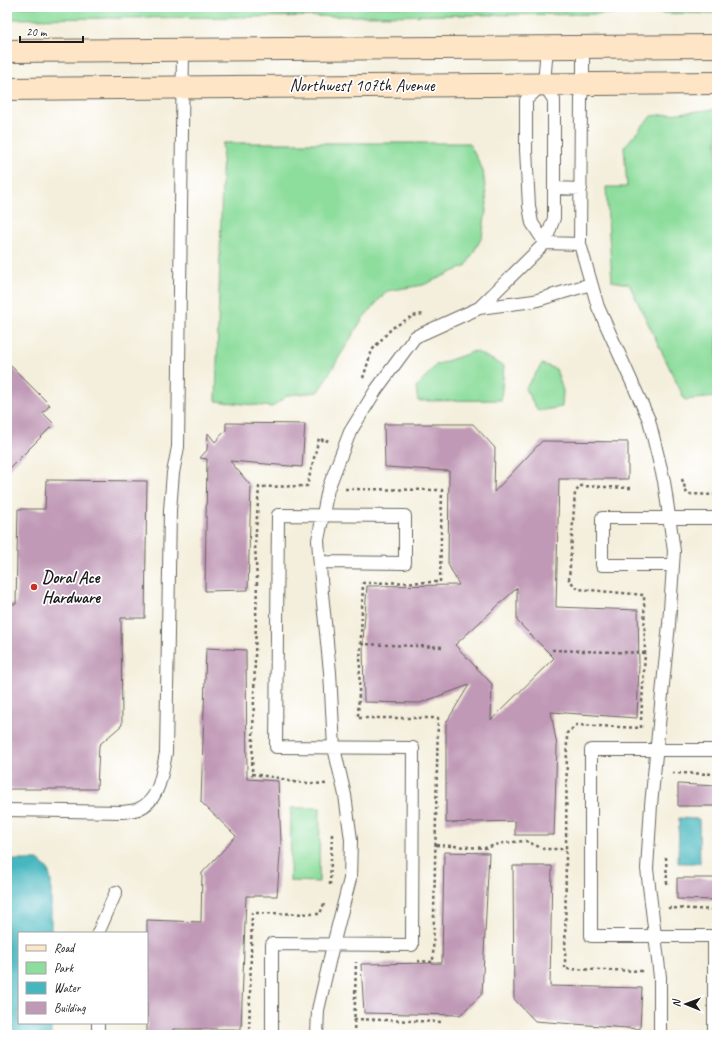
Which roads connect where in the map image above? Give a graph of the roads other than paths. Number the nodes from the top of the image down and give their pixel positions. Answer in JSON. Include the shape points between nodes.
{"nodes":[{"id":1,"x":717,"y":46,"type":"edge"},
{"id":2,"x":547,"y":47,"type":"junction"},
{"id":3,"x":583,"y":47,"type":"junction"},
{"id":4,"x":183,"y":50,"type":"junction"},
{"id":5,"x":7,"y":51,"type":"edge"},
{"id":6,"x":717,"y":83,"type":"edge"},
{"id":7,"x":544,"y":84,"type":"junction"},
{"id":8,"x":583,"y":84,"type":"junction"},
{"id":9,"x":184,"y":87,"type":"junction"},
{"id":10,"x":7,"y":89,"type":"edge"},
{"id":11,"x":554,"y":188,"type":"junction"},
{"id":12,"x":581,"y":189,"type":"junction"},
{"id":13,"x":545,"y":243,"type":"junction"},
{"id":14,"x":580,"y":244,"type":"junction"},
{"id":15,"x":592,"y":284,"type":"junction"},
{"id":16,"x":479,"y":308,"type":"junction"},
{"id":17,"x":323,"y":515,"type":"junction"},
{"id":18,"x":669,"y":518,"type":"junction"},
{"id":19,"x":717,"y":518,"type":"edge"},
{"id":20,"x":320,"y":562,"type":"junction"},
{"id":21,"x":673,"y":565,"type":"junction"},
{"id":22,"x":334,"y":748,"type":"junction"},
{"id":23,"x":657,"y":750,"type":"junction"},
{"id":24,"x":717,"y":750,"type":"edge"},
{"id":25,"x":7,"y":810,"type":"edge"},
{"id":26,"x":116,"y":892,"type":"dead end"},
{"id":27,"x":98,"y":932,"type":"edge"},
{"id":28,"x":654,"y":936,"type":"junction"},
{"id":29,"x":333,"y":945,"type":"junction"},
{"id":30,"x":98,"y":1024,"type":"edge"},
{"id":31,"x":98,"y":1035,"type":"edge"},
{"id":32,"x":272,"y":1035,"type":"edge"},
{"id":33,"x":317,"y":1035,"type":"edge"},
{"id":34,"x":660,"y":1035,"type":"edge"},
{"id":35,"x":714,"y":1035,"type":"edge"}],
"edges":[{"from":1,"to":3,"type":"main road","name":"Northwest 107th Avenue"},
{"from":2,"to":3,"type":"main road","name":"Northwest 107th Avenue"},
{"from":2,"to":4,"type":"main road","name":"Northwest 107th Avenue"},
{"from":2,"to":7,"type":"lane"},
{"from":3,"to":8,"type":"lane"},
{"from":4,"to":5,"type":"main road","name":"Northwest 107th Avenue"},
{"from":4,"to":9,"type":"lane"},
{"from":6,"to":8,"type":"main road","name":"Northwest 107th Avenue"},
{"from":7,"to":8,"type":"main road","name":"Northwest 107th Avenue"},
{"from":7,"to":9,"type":"main road","name":"Northwest 107th Avenue"},
{"from":7,"to":11,"type":"lane","via":[[554,100]]},
{"from":7,"to":13,"type":"lane","via":[[526,100],[526,150],[532,223]]},
{"from":8,"to":12,"type":"lane"},
{"from":9,"to":10,"type":"main road","name":"Northwest 107th Avenue"},
{"from":9,"to":25,"type":"lane","via":[[178,447],[170,510],[166,753],[160,780],[153,799],[140,809],[123,812]]},
{"from":11,"to":12,"type":"lane"},
{"from":11,"to":13,"type":"lane","via":[[554,218]]},
{"from":12,"to":14,"type":"lane"},
{"from":13,"to":14,"type":"lane"},
{"from":13,"to":16,"type":"lane"},
{"from":14,"to":15,"type":"lane"},
{"from":15,"to":16,"type":"lane","via":[[534,301]]},
{"from":15,"to":18,"type":"lane","via":[[598,307],[649,420],[664,481]]},
{"from":16,"to":17,"type":"lane","via":[[415,337],[376,390],[350,432],[328,489]]},
{"from":17,"to":20,"type":"lane","via":[[318,540]]},
{"from":17,"to":20,"type":"lane","via":[[405,516],[405,563]]},
{"from":17,"to":22,"type":"lane","via":[[278,515],[276,747]]},
{"from":18,"to":19,"type":"lane"},
{"from":18,"to":21,"type":"lane","via":[[674,552]]},
{"from":18,"to":21,"type":"lane","via":[[602,518],[602,565]]},
{"from":20,"to":22,"type":"lane"},
{"from":21,"to":23,"type":"lane"},
{"from":22,"to":29,"type":"lane","via":[[345,795],[351,840],[350,879]]},
{"from":22,"to":29,"type":"lane","via":[[413,748],[412,945]]},
{"from":23,"to":24,"type":"lane"},
{"from":23,"to":28,"type":"lane","via":[[647,869]]},
{"from":23,"to":28,"type":"lane","via":[[591,750],[591,936]]},
{"from":26,"to":27,"type":"lane"},
{"from":28,"to":34,"type":"lane","via":[[660,977]]},
{"from":28,"to":35,"type":"lane","via":[[714,936]]},
{"from":29,"to":32,"type":"lane","via":[[272,944]]},
{"from":29,"to":33,"type":"lane","via":[[318,1010]]},
{"from":30,"to":31,"type":"lane"}]}
